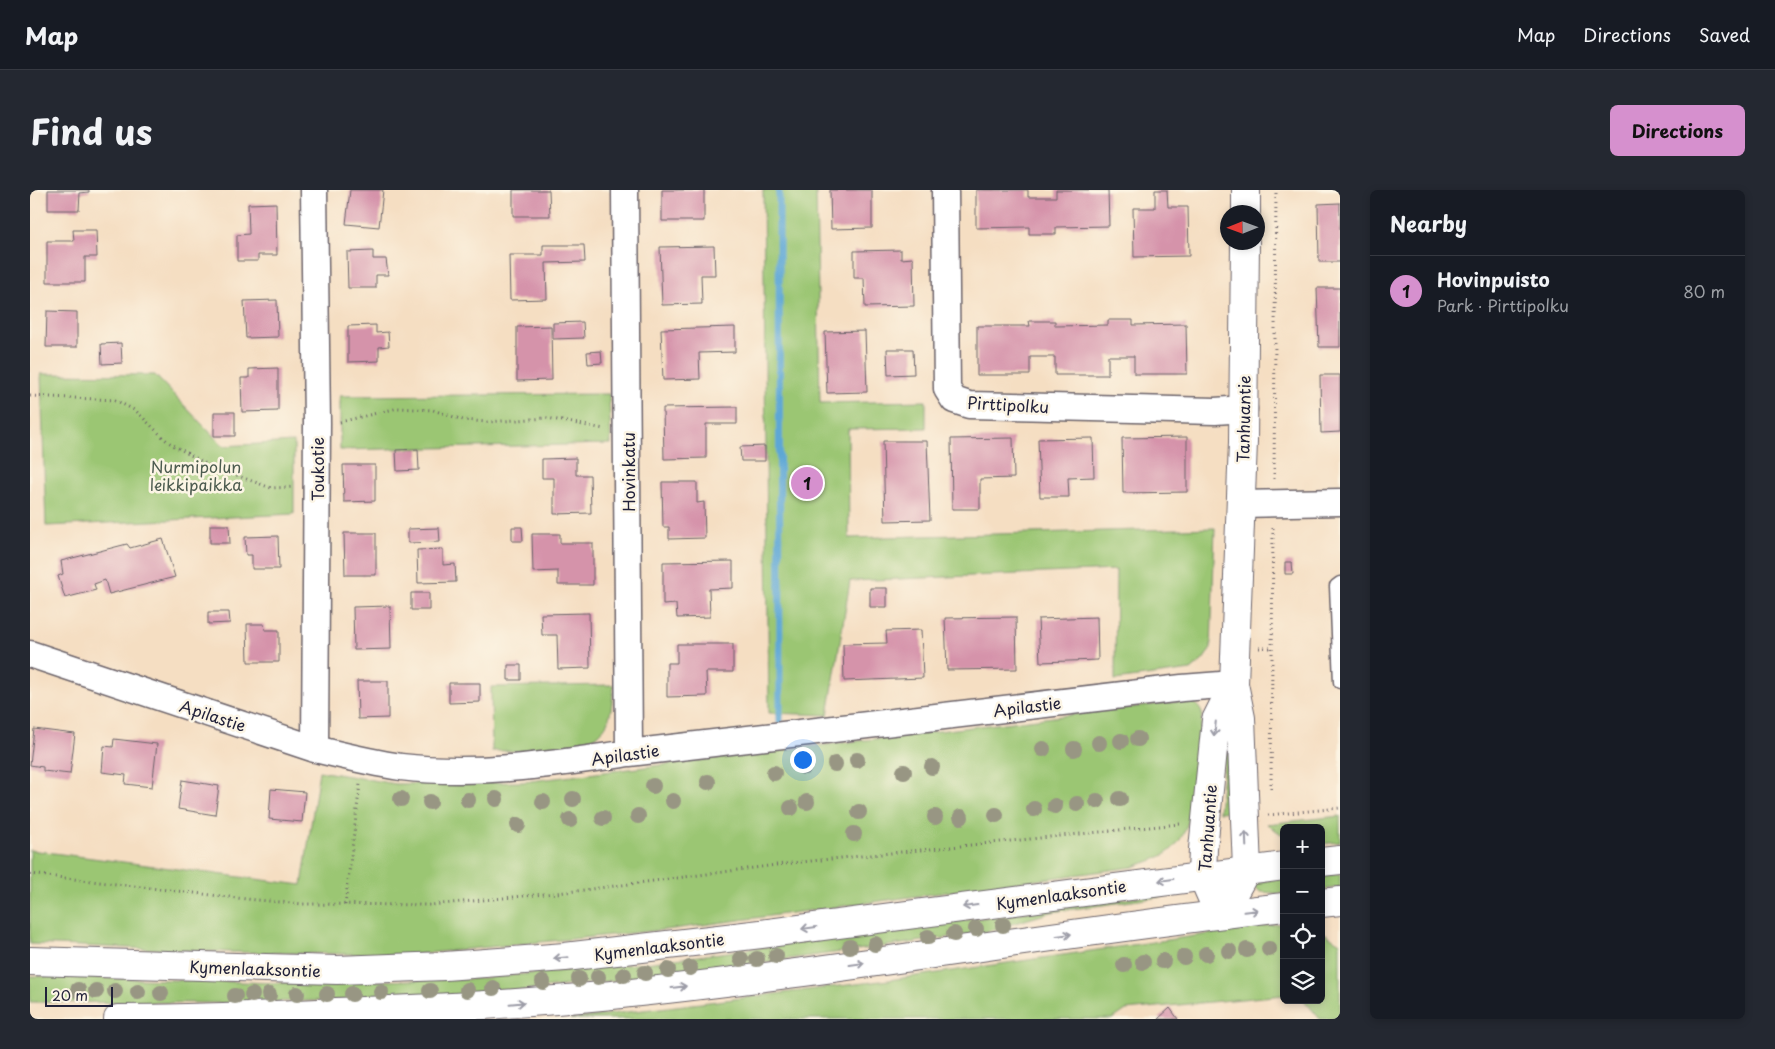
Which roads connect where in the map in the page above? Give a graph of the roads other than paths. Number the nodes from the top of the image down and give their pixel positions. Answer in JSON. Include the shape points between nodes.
{"nodes":[{"id":1,"x":314,"y":190,"type":"edge"},
{"id":2,"x":625,"y":190,"type":"edge"},
{"id":3,"x":945,"y":190,"type":"edge"},
{"id":4,"x":1246,"y":190,"type":"edge"},
{"id":5,"x":1246,"y":205,"type":"edge"},
{"id":6,"x":1246,"y":250,"type":"edge"},
{"id":7,"x":1244,"y":409,"type":"junction"},
{"id":8,"x":1340,"y":502,"type":"edge"},
{"id":9,"x":1241,"y":504,"type":"junction"},
{"id":10,"x":1340,"y":583,"type":"edge"},
{"id":11,"x":30,"y":654,"type":"edge"},
{"id":12,"x":1340,"y":682,"type":"edge"},
{"id":13,"x":1234,"y":684,"type":"junction"},
{"id":14,"x":315,"y":749,"type":"junction"},
{"id":15,"x":629,"y":753,"type":"junction"},
{"id":16,"x":1340,"y":860,"type":"edge"},
{"id":17,"x":1325,"y":862,"type":"edge"},
{"id":18,"x":1280,"y":866,"type":"edge"},
{"id":19,"x":1247,"y":870,"type":"junction"},
{"id":20,"x":1202,"y":875,"type":"junction"},
{"id":21,"x":1340,"y":901,"type":"edge"},
{"id":22,"x":1325,"y":903,"type":"edge"},
{"id":23,"x":1280,"y":907,"type":"edge"},
{"id":24,"x":1219,"y":914,"type":"junction"},
{"id":25,"x":30,"y":961,"type":"edge"},
{"id":26,"x":118,"y":1019,"type":"edge"}],
"edges":[{"from":1,"to":14,"type":"street","name":"Toukotie","via":[[317,423]]},
{"from":2,"to":15,"type":"street","name":"Hovinkatu"},
{"from":3,"to":7,"type":"street","name":"Pirttipolku","via":[[947,389],[954,400],[969,405]]},
{"from":4,"to":5,"type":"main road"},
{"from":6,"to":7,"type":"main road","name":"Tanhuantie"},
{"from":7,"to":9,"type":"main road","name":"Tanhuantie"},
{"from":8,"to":9,"type":"street"},
{"from":9,"to":13,"type":"main road","name":"Tanhuantie"},
{"from":10,"to":12,"type":"lane","via":[[1336,586]]},
{"from":11,"to":14,"type":"street","name":"Apilastie"},
{"from":13,"to":15,"type":"street","name":"Apilastie"},
{"from":19,"to":13,"type":"main road","name":"Tanhuantie","one_way":true,"via":[[1241,718]]},
{"from":13,"to":20,"type":"main road","name":"Tanhuantie","one_way":true,"via":[[1216,720]]},
{"from":14,"to":15,"type":"street","name":"Apilastie","via":[[402,767],[470,770],[517,768]]},
{"from":16,"to":17,"type":"main road"},
{"from":18,"to":19,"type":"main road","name":"Kymenlaaksontie"},
{"from":19,"to":20,"type":"main road","name":"Kymenlaaksontie"},
{"from":19,"to":24,"type":"main road"},
{"from":20,"to":24,"type":"main road","name":"Tanhuantie"},
{"from":20,"to":25,"type":"main road","name":"Kymenlaaksontie","one_way":true,"via":[[652,948],[445,966],[337,970]]},
{"from":21,"to":22,"type":"main road"},
{"from":24,"to":23,"type":"main road","one_way":true},
{"from":26,"to":24,"type":"main road","one_way":true,"via":[[398,1010],[613,995]]}]}
